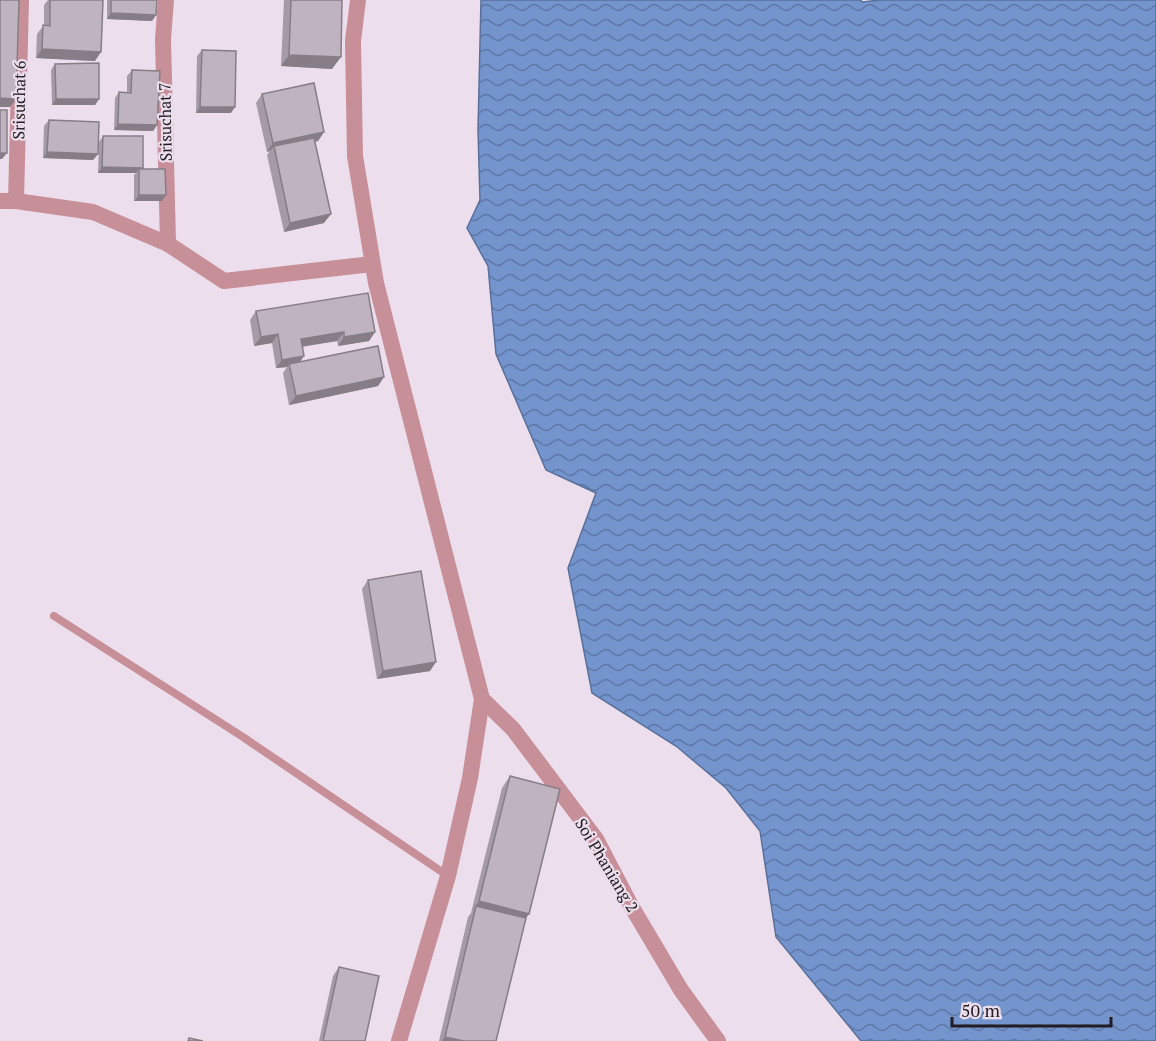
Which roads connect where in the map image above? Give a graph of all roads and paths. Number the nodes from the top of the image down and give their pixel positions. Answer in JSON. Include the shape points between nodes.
{"nodes":[{"id":1,"x":21,"y":0,"type":"edge"},
{"id":2,"x":166,"y":0,"type":"edge"},
{"id":3,"x":358,"y":0,"type":"edge"},
{"id":4,"x":8,"y":201,"type":"edge"},
{"id":5,"x":168,"y":244,"type":"junction"},
{"id":6,"x":372,"y":264,"type":"junction"},
{"id":7,"x":54,"y":616,"type":"dead end"},
{"id":8,"x":482,"y":699,"type":"junction"},
{"id":9,"x":448,"y":876,"type":"junction"},
{"id":10,"x":399,"y":1041,"type":"edge"},
{"id":11,"x":718,"y":1041,"type":"edge"}],
"edges":[{"from":1,"to":4,"type":"street","name":"Srisuchat 6"},
{"from":2,"to":5,"type":"street","name":"Srisuchat 7","via":[[163,39]]},
{"from":3,"to":6,"type":"street","via":[[353,41],[355,156]]},
{"from":4,"to":5,"type":"street","via":[[93,212]]},
{"from":5,"to":6,"type":"street","via":[[224,280]]},
{"from":6,"to":8,"type":"street"},
{"from":7,"to":9,"type":"lane","via":[[243,737]]},
{"from":8,"to":9,"type":"street","via":[[470,778]]},
{"from":8,"to":11,"type":"street","name":"Soi Phaniang 2","via":[[513,729],[596,839],[681,990]]},
{"from":9,"to":10,"type":"street"}]}
